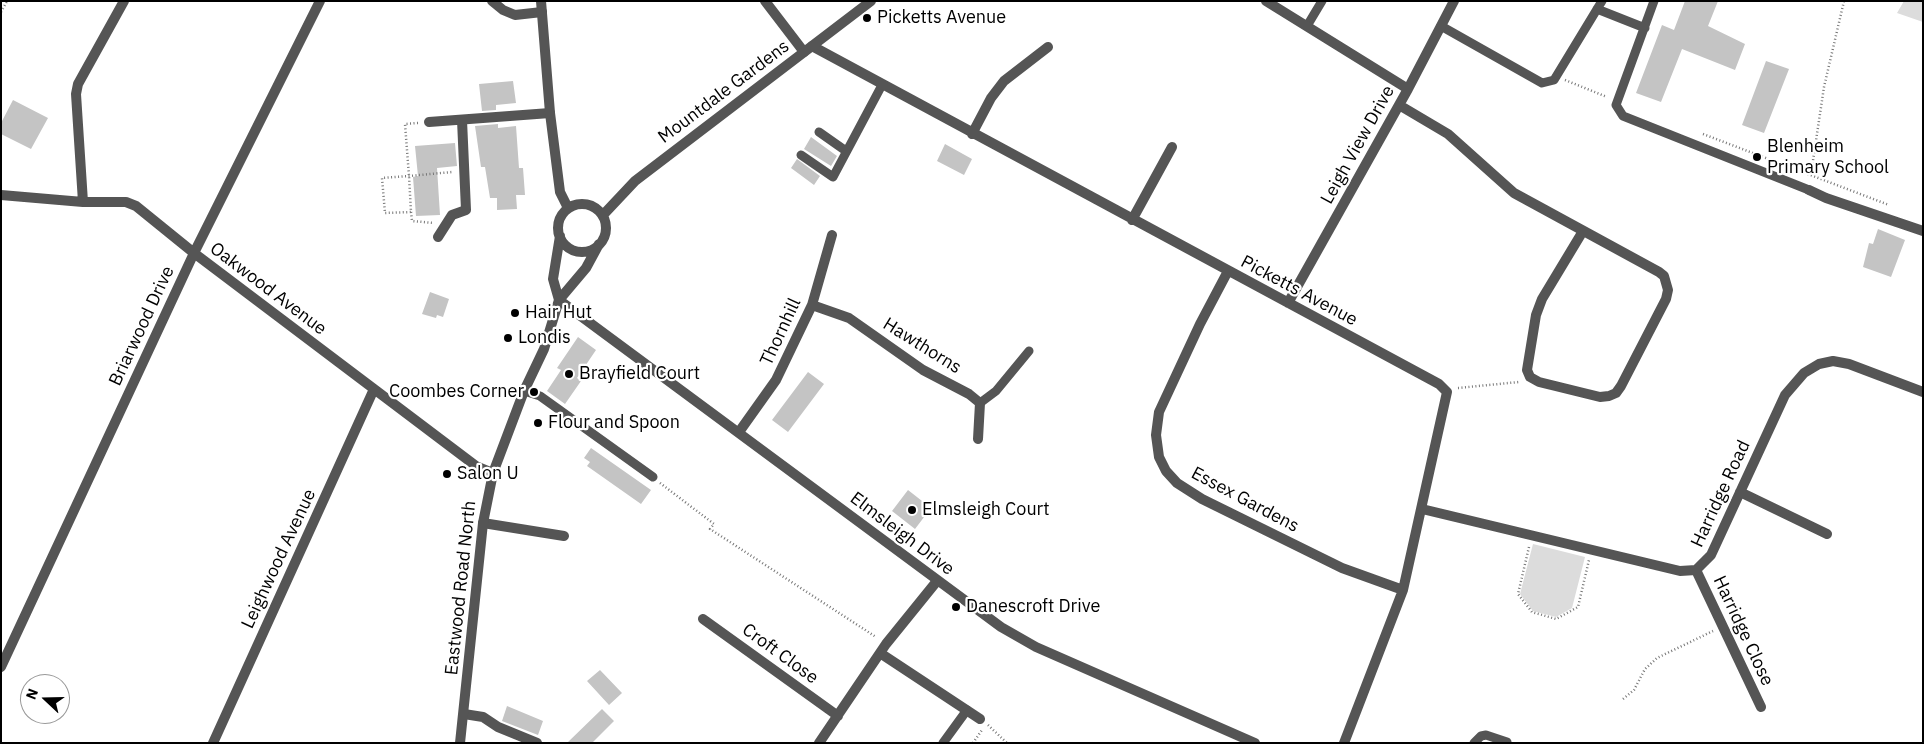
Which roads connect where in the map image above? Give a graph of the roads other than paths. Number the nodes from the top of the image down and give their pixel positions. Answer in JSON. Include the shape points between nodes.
{"nodes":[{"id":1,"x":124,"y":1,"type":"edge"},
{"id":2,"x":320,"y":1,"type":"edge"},
{"id":3,"x":492,"y":1,"type":"edge"},
{"id":4,"x":765,"y":1,"type":"edge"},
{"id":5,"x":871,"y":1,"type":"edge"},
{"id":6,"x":1266,"y":1,"type":"edge"},
{"id":7,"x":1322,"y":1,"type":"edge"},
{"id":8,"x":1454,"y":1,"type":"edge"},
{"id":9,"x":1654,"y":1,"type":"edge"},
{"id":10,"x":1599,"y":5,"type":"edge"},
{"id":11,"x":542,"y":7,"type":"edge"},
{"id":12,"x":1307,"y":26,"type":"junction"},
{"id":13,"x":1441,"y":26,"type":"junction"},
{"id":14,"x":1644,"y":28,"type":"junction"},
{"id":15,"x":1048,"y":47,"type":"dead end"},
{"id":16,"x":808,"y":49,"type":"junction"},
{"id":17,"x":882,"y":85,"type":"junction"},
{"id":18,"x":1408,"y":89,"type":"junction"},
{"id":19,"x":1399,"y":105,"type":"junction"},
{"id":20,"x":550,"y":113,"type":"junction"},
{"id":21,"x":462,"y":120,"type":"junction"},
{"id":22,"x":429,"y":122,"type":"road end"},
{"id":23,"x":819,"y":132,"type":"dead end"},
{"id":24,"x":972,"y":134,"type":"junction"},
{"id":25,"x":1172,"y":147,"type":"dead end"},
{"id":26,"x":846,"y":151,"type":"junction"},
{"id":27,"x":801,"y":155,"type":"dead end"},
{"id":28,"x":1808,"y":190,"type":"joint"},
{"id":29,"x":1,"y":195,"type":"edge"},
{"id":30,"x":83,"y":202,"type":"junction"},
{"id":31,"x":568,"y":208,"type":"junction"},
{"id":32,"x":603,"y":215,"type":"junction"},
{"id":33,"x":1132,"y":220,"type":"junction"},
{"id":34,"x":1583,"y":231,"type":"junction"},
{"id":35,"x":1923,"y":231,"type":"edge"},
{"id":36,"x":441,"y":233,"type":"road end"},
{"id":37,"x":832,"y":235,"type":"dead end"},
{"id":38,"x":560,"y":236,"type":"junction"},
{"id":39,"x":599,"y":244,"type":"junction"},
{"id":40,"x":194,"y":253,"type":"junction"},
{"id":41,"x":1228,"y":271,"type":"junction"},
{"id":42,"x":560,"y":300,"type":"junction"},
{"id":43,"x":1288,"y":303,"type":"junction"},
{"id":44,"x":812,"y":305,"type":"junction"},
{"id":45,"x":1028,"y":351,"type":"dead end"},
{"id":46,"x":374,"y":389,"type":"junction"},
{"id":47,"x":524,"y":391,"type":"junction"},
{"id":48,"x":1923,"y":392,"type":"edge"},
{"id":49,"x":980,"y":403,"type":"junction"},
{"id":50,"x":739,"y":432,"type":"junction"},
{"id":51,"x":978,"y":439,"type":"dead end"},
{"id":52,"x":493,"y":473,"type":"junction"},
{"id":53,"x":653,"y":477,"type":"road end"},
{"id":54,"x":1740,"y":492,"type":"junction"},
{"id":55,"x":1422,"y":509,"type":"junction"},
{"id":56,"x":483,"y":523,"type":"junction"},
{"id":57,"x":1827,"y":534,"type":"dead end"},
{"id":58,"x":564,"y":536,"type":"dead end"},
{"id":59,"x":1696,"y":570,"type":"junction"},
{"id":60,"x":937,"y":581,"type":"junction"},
{"id":61,"x":1403,"y":590,"type":"junction"},
{"id":62,"x":703,"y":619,"type":"dead end"},
{"id":63,"x":883,"y":648,"type":"junction"},
{"id":64,"x":1,"y":667,"type":"edge"},
{"id":65,"x":1761,"y":707,"type":"dead end"},
{"id":66,"x":967,"y":710,"type":"junction"},
{"id":67,"x":464,"y":714,"type":"junction"},
{"id":68,"x":838,"y":716,"type":"junction"},
{"id":69,"x":980,"y":719,"type":"dead end"},
{"id":70,"x":1507,"y":742,"type":"edge"},
{"id":71,"x":213,"y":743,"type":"edge"},
{"id":72,"x":460,"y":743,"type":"edge"},
{"id":73,"x":537,"y":743,"type":"edge"},
{"id":74,"x":819,"y":743,"type":"edge"},
{"id":75,"x":943,"y":743,"type":"edge"},
{"id":76,"x":1255,"y":743,"type":"edge"},
{"id":77,"x":1344,"y":743,"type":"edge"},
{"id":78,"x":1474,"y":743,"type":"edge"}],
"edges":[{"from":1,"to":30,"type":"street","via":[[78,84]]},
{"from":2,"to":40,"type":"street","name":"Briarwood Drive"},
{"from":3,"to":11,"type":"street","via":[[515,15]]},
{"from":4,"to":16,"type":"street"},
{"from":5,"to":16,"type":"street","name":"Mountdale Gardens"},
{"from":6,"to":12,"type":"street"},
{"from":7,"to":12,"type":"lane"},
{"from":8,"to":13,"type":"street","name":"Leigh View Drive"},
{"from":9,"to":14,"type":"lane"},
{"from":10,"to":13,"type":"lane","via":[[1554,80],[1542,83]]},
{"from":10,"to":14,"type":"lane"},
{"from":11,"to":20,"type":"street"},
{"from":12,"to":18,"type":"street"},
{"from":13,"to":18,"type":"street","name":"Leigh View Drive"},
{"from":14,"to":28,"type":"lane","via":[[1616,105],[1623,116]]},
{"from":15,"to":24,"type":"street","via":[[1004,81]]},
{"from":16,"to":17,"type":"street","name":"Picketts Avenue"},
{"from":16,"to":32,"type":"street","name":"Mountdale Gardens","via":[[635,181]]},
{"from":17,"to":24,"type":"street","name":"Picketts Avenue"},
{"from":17,"to":26,"type":"lane"},
{"from":18,"to":19,"type":"street","name":"Leigh View Drive"},
{"from":19,"to":34,"type":"street","via":[[1448,134],[1514,193]]},
{"from":19,"to":43,"type":"street","name":"Leigh View Drive"},
{"from":20,"to":21,"type":"street"},
{"from":20,"to":31,"type":"street","via":[[560,192]]},
{"from":21,"to":22,"type":"street"},
{"from":21,"to":36,"type":"street","via":[[466,210],[452,214]]},
{"from":23,"to":26,"type":"lane"},
{"from":24,"to":33,"type":"street","name":"Picketts Avenue"},
{"from":25,"to":33,"type":"street"},
{"from":26,"to":27,"type":"lane","via":[[832,177]]},
{"from":28,"to":35,"type":"street"},
{"from":29,"to":30,"type":"street","name":"Oakwood Avenue"},
{"from":30,"to":40,"type":"street","name":"Oakwood Avenue","via":[[126,202],[136,206]]},
{"from":31,"to":32,"type":"street","via":[[583,204],[598,209]]},
{"from":31,"to":38,"type":"street","via":[[560,221]]},
{"from":32,"to":39,"type":"street","via":[[606,230]]},
{"from":33,"to":41,"type":"street","name":"Picketts Avenue"},
{"from":34,"to":34,"type":"street","via":[[1542,299],[1527,364],[1530,377],[1539,382],[1600,396],[1616,393],[1666,299],[1668,282],[1659,272]]},
{"from":37,"to":44,"type":"street","name":"Thornhill"},
{"from":38,"to":39,"type":"street","via":[[564,243],[577,251]]},
{"from":38,"to":42,"type":"street","via":[[553,279]]},
{"from":39,"to":42,"type":"street","name":"Eastwood Road North","via":[[586,268]]},
{"from":40,"to":46,"type":"street","name":"Oakwood Avenue"},
{"from":40,"to":64,"type":"street","name":"Briarwood Drive"},
{"from":41,"to":43,"type":"street","name":"Picketts Avenue"},
{"from":41,"to":61,"type":"street","name":"Essex Gardens","via":[[1159,412],[1156,435],[1159,457],[1166,471],[1202,499],[1342,568]]},
{"from":42,"to":47,"type":"street","name":"Eastwood Road North","via":[[544,349]]},
{"from":42,"to":50,"type":"street","name":"Elmsleigh Drive"},
{"from":43,"to":55,"type":"street","name":"Picketts Avenue","via":[[1439,384],[1447,392]]},
{"from":44,"to":49,"type":"street","name":"Hawthorns","via":[[849,318],[923,370]]},
{"from":44,"to":50,"type":"street","name":"Thornhill","via":[[776,380]]},
{"from":45,"to":49,"type":"lane","via":[[996,391]]},
{"from":46,"to":52,"type":"street","name":"Oakwood Avenue","via":[[476,466]]},
{"from":46,"to":71,"type":"street","name":"Leighwood Avenue"},
{"from":47,"to":52,"type":"street","name":"Eastwood Road North"},
{"from":47,"to":53,"type":"lane","via":[[540,396]]},
{"from":48,"to":54,"type":"street","name":"Harridge Road","via":[[1849,364],[1833,361],[1819,364],[1804,373],[1785,395]]},
{"from":49,"to":51,"type":"street"},
{"from":50,"to":60,"type":"street","name":"Elmsleigh Drive"},
{"from":52,"to":56,"type":"street","name":"Eastwood Road North"},
{"from":54,"to":57,"type":"street"},
{"from":54,"to":59,"type":"street","name":"Harridge Road","via":[[1711,555]]},
{"from":55,"to":59,"type":"street","name":"Harridge Road","via":[[1680,571]]},
{"from":55,"to":61,"type":"street"},
{"from":56,"to":58,"type":"street"},
{"from":56,"to":67,"type":"street","name":"Eastwood Road North"},
{"from":59,"to":65,"type":"street","name":"Harridge Close"},
{"from":60,"to":63,"type":"street"},
{"from":60,"to":76,"type":"street","name":"Elmsleigh Drive","via":[[1001,627],[1036,647]]},
{"from":61,"to":77,"type":"street"},
{"from":62,"to":68,"type":"street","name":"Croft Close"},
{"from":63,"to":66,"type":"street"},
{"from":63,"to":68,"type":"street"},
{"from":66,"to":69,"type":"street"},
{"from":66,"to":75,"type":"lane"},
{"from":67,"to":72,"type":"street","name":"Eastwood Road North"},
{"from":67,"to":73,"type":"street","via":[[484,717],[498,727]]},
{"from":68,"to":74,"type":"street"},
{"from":70,"to":78,"type":"lane","via":[[1486,735]]}]}
